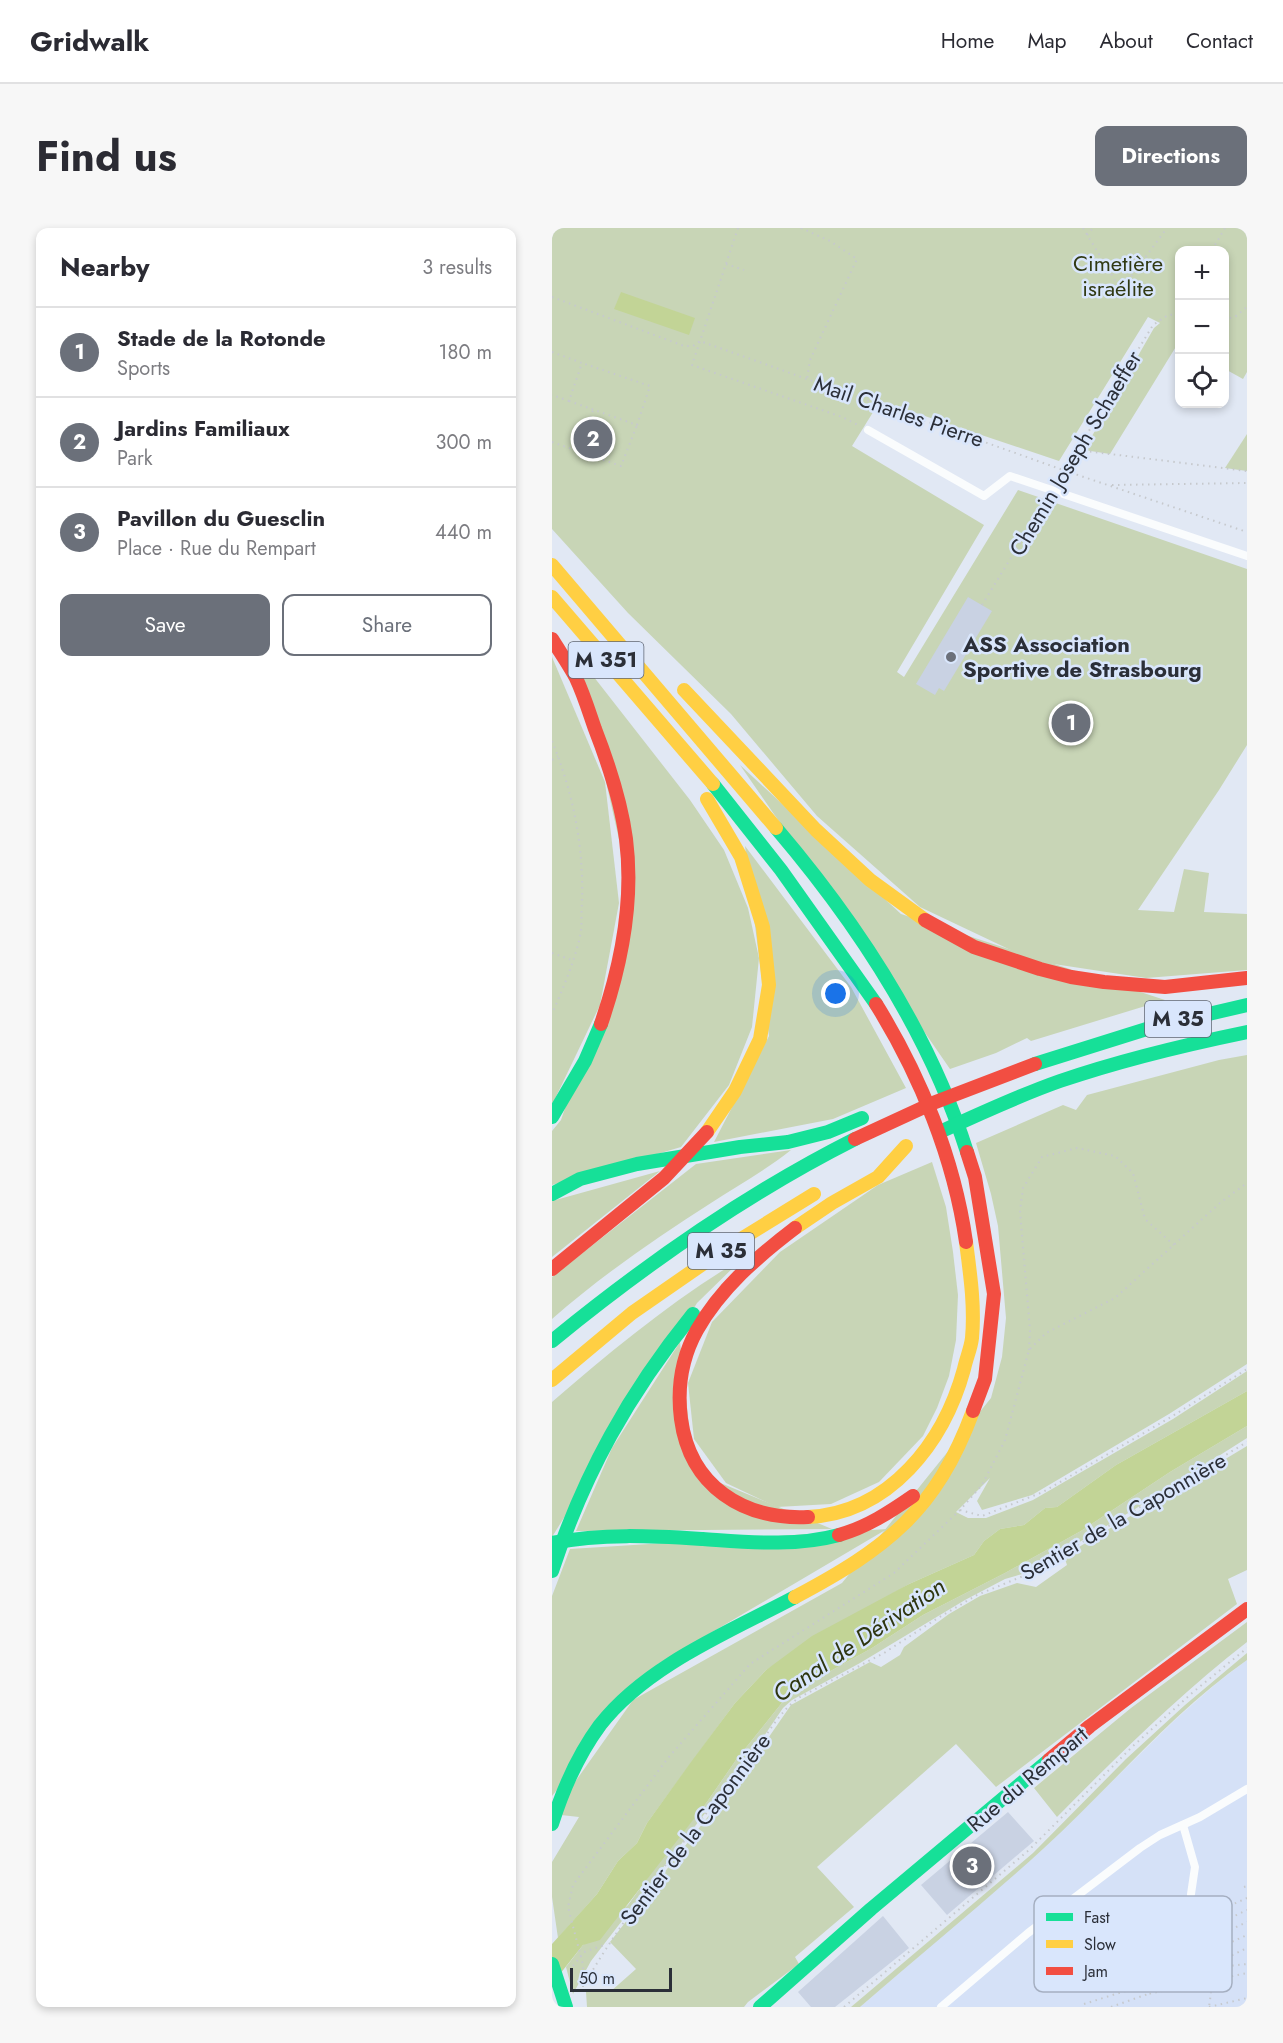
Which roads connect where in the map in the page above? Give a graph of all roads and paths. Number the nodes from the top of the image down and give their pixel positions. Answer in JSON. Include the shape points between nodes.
{"nodes":[{"id":1,"x":554,"y":228,"type":"edge"},
{"id":2,"x":738,"y":228,"type":"edge"},
{"id":3,"x":801,"y":228,"type":"edge"},
{"id":4,"x":1083,"y":228,"type":"edge"},
{"id":5,"x":1093,"y":228,"type":"edge"},
{"id":6,"x":1167,"y":228,"type":"edge"},
{"id":7,"x":1225,"y":228,"type":"edge"},
{"id":8,"x":552,"y":232,"type":"edge"},
{"id":9,"x":1088,"y":235,"type":"junction"},
{"id":10,"x":1214,"y":246,"type":"edge"},
{"id":11,"x":726,"y":264,"type":"junction"},
{"id":12,"x":744,"y":270,"type":"dead end"},
{"id":13,"x":552,"y":297,"type":"edge"},
{"id":14,"x":1247,"y":308,"type":"edge"},
{"id":15,"x":1175,"y":314,"type":"edge"},
{"id":16,"x":1229,"y":318,"type":"edge"},
{"id":17,"x":700,"y":341,"type":"junction"},
{"id":18,"x":552,"y":352,"type":"edge"},
{"id":19,"x":582,"y":363,"type":"junction"},
{"id":20,"x":807,"y":379,"type":"junction"},
{"id":21,"x":552,"y":395,"type":"edge"},
{"id":22,"x":568,"y":401,"type":"junction"},
{"id":23,"x":593,"y":410,"type":"junction"},
{"id":24,"x":637,"y":424,"type":"junction"},
{"id":25,"x":867,"y":430,"type":"joint"},
{"id":26,"x":552,"y":442,"type":"edge"},
{"id":27,"x":1078,"y":450,"type":"junction"},
{"id":28,"x":579,"y":452,"type":"junction"},
{"id":29,"x":1066,"y":471,"type":"junction"},
{"id":30,"x":1247,"y":471,"type":"edge"},
{"id":31,"x":1247,"y":483,"type":"edge"},
{"id":32,"x":1110,"y":485,"type":"junction"},
{"id":33,"x":1052,"y":491,"type":"junction"},
{"id":34,"x":1247,"y":532,"type":"edge"},
{"id":35,"x":552,"y":552,"type":"edge"},
{"id":36,"x":1247,"y":556,"type":"edge"},
{"id":37,"x":552,"y":565,"type":"edge"},
{"id":38,"x":591,"y":589,"type":"dead end"},
{"id":39,"x":552,"y":597,"type":"edge"},
{"id":40,"x":982,"y":605,"type":"dead end"},
{"id":41,"x":552,"y":639,"type":"edge"},
{"id":42,"x":678,"y":684,"type":"dead end"},
{"id":43,"x":661,"y":722,"type":"junction"},
{"id":44,"x":552,"y":741,"type":"edge"},
{"id":45,"x":558,"y":756,"type":"junction"},
{"id":46,"x":552,"y":760,"type":"edge"},
{"id":47,"x":552,"y":953,"type":"edge"},
{"id":48,"x":572,"y":960,"type":"junction"},
{"id":49,"x":1247,"y":978,"type":"edge"},
{"id":50,"x":1247,"y":1005,"type":"edge"},
{"id":51,"x":552,"y":1014,"type":"edge"},
{"id":52,"x":1247,"y":1032,"type":"edge"},
{"id":53,"x":552,"y":1117,"type":"edge"},
{"id":54,"x":896,"y":1119,"type":"junction"},
{"id":55,"x":916,"y":1142,"type":"junction"},
{"id":56,"x":867,"y":1166,"type":"dead end"},
{"id":57,"x":1247,"y":1183,"type":"edge"},
{"id":58,"x":827,"y":1186,"type":"dead end"},
{"id":59,"x":552,"y":1194,"type":"edge"},
{"id":60,"x":1174,"y":1245,"type":"junction"},
{"id":61,"x":552,"y":1269,"type":"edge"},
{"id":62,"x":727,"y":1287,"type":"junction"},
{"id":63,"x":552,"y":1341,"type":"edge"},
{"id":64,"x":1029,"y":1350,"type":"junction"},
{"id":65,"x":1247,"y":1369,"type":"edge"},
{"id":66,"x":552,"y":1380,"type":"edge"},
{"id":67,"x":1247,"y":1442,"type":"edge"},
{"id":68,"x":954,"y":1453,"type":"junction"},
{"id":69,"x":960,"y":1510,"type":"junction"},
{"id":70,"x":552,"y":1543,"type":"edge"},
{"id":71,"x":552,"y":1571,"type":"edge"},
{"id":72,"x":1247,"y":1609,"type":"edge"},
{"id":73,"x":1247,"y":1648,"type":"edge"},
{"id":74,"x":1247,"y":1789,"type":"edge"},
{"id":75,"x":552,"y":1824,"type":"edge"},
{"id":76,"x":1183,"y":1825,"type":"junction"},
{"id":77,"x":1191,"y":1894,"type":"edge"},
{"id":78,"x":1077,"y":1896,"type":"edge"},
{"id":79,"x":1247,"y":1898,"type":"edge"},
{"id":80,"x":1232,"y":1905,"type":"edge"},
{"id":81,"x":1247,"y":1910,"type":"edge"},
{"id":82,"x":1232,"y":1917,"type":"edge"},
{"id":83,"x":1247,"y":1922,"type":"edge"},
{"id":84,"x":1034,"y":1928,"type":"edge"},
{"id":85,"x":1232,"y":1929,"type":"edge"},
{"id":86,"x":1247,"y":1935,"type":"edge"},
{"id":87,"x":1232,"y":1942,"type":"edge"},
{"id":88,"x":608,"y":1944,"type":"junction"},
{"id":89,"x":1247,"y":1948,"type":"edge"},
{"id":90,"x":1232,"y":1955,"type":"edge"},
{"id":91,"x":1247,"y":1964,"type":"edge"},
{"id":92,"x":552,"y":1965,"type":"edge"},
{"id":93,"x":1232,"y":1967,"type":"edge"},
{"id":94,"x":571,"y":1969,"type":"dead end"},
{"id":95,"x":1247,"y":1973,"type":"edge"},
{"id":96,"x":1232,"y":1976,"type":"edge"},
{"id":97,"x":583,"y":1987,"type":"junction"},
{"id":98,"x":1121,"y":1992,"type":"edge"},
{"id":99,"x":1157,"y":1992,"type":"edge"},
{"id":100,"x":1211,"y":1992,"type":"edge"},
{"id":101,"x":1148,"y":1994,"type":"joint"},
{"id":102,"x":582,"y":1997,"type":"dead end"},
{"id":103,"x":1247,"y":1998,"type":"edge"},
{"id":104,"x":1084,"y":2004,"type":"dead end"},
{"id":105,"x":566,"y":2007,"type":"edge"},
{"id":106,"x":760,"y":2007,"type":"edge"},
{"id":107,"x":844,"y":2007,"type":"edge"},
{"id":108,"x":941,"y":2007,"type":"edge"},
{"id":109,"x":1111,"y":2007,"type":"edge"},
{"id":110,"x":1209,"y":2007,"type":"edge"}],
"edges":[{"from":1,"to":8,"type":"path"},
{"from":2,"to":11,"type":"path"},
{"from":3,"to":20,"type":"path","via":[[856,259],[810,360]]},
{"from":4,"to":9,"type":"path"},
{"from":5,"to":9,"type":"path"},
{"from":6,"to":9,"type":"path","via":[[1121,290]]},
{"from":7,"to":10,"type":"path"},
{"from":11,"to":12,"type":"path"},
{"from":11,"to":17,"type":"path"},
{"from":13,"to":17,"type":"path","name":"Mail Charles Pierre","via":[[684,346]]},
{"from":14,"to":16,"type":"path"},
{"from":15,"to":27,"type":"path","name":"Chemin Joseph Schaeffer","via":[[1154,325]]},
{"from":17,"to":20,"type":"path","name":"Mail Charles Pierre"},
{"from":17,"to":25,"type":"path","via":[[692,365],[842,417]]},
{"from":18,"to":19,"type":"path"},
{"from":19,"to":22,"type":"path"},
{"from":19,"to":24,"type":"path","via":[[650,386]]},
{"from":20,"to":29,"type":"path","name":"Mail Charles Pierre"},
{"from":21,"to":22,"type":"path"},
{"from":22,"to":23,"type":"path"},
{"from":23,"to":24,"type":"path"},
{"from":23,"to":28,"type":"path"},
{"from":24,"to":28,"type":"path","via":[[621,466]]},
{"from":25,"to":33,"type":"lane","via":[[984,496],[1010,476]]},
{"from":26,"to":28,"type":"path"},
{"from":27,"to":29,"type":"path","name":"Chemin Joseph Schaeffer"},
{"from":27,"to":30,"type":"path"},
{"from":29,"to":32,"type":"path","name":"Mail Charles Pierre"},
{"from":29,"to":33,"type":"path","name":"Chemin Joseph Schaeffer"},
{"from":31,"to":32,"type":"path"},
{"from":32,"to":34,"type":"path","name":"Mail Charles Pierre"},
{"from":33,"to":36,"type":"lane"},
{"from":33,"to":40,"type":"path","name":"Chemin Joseph Schaeffer"},
{"from":35,"to":38,"type":"main road"},
{"from":37,"to":68,"type":"main road","via":[[815,874],[881,969],[955,1114],[975,1177],[994,1294],[985,1379]]},
{"from":39,"to":43,"type":"main road","number":"M 351"},
{"from":41,"to":53,"type":"main road","via":[[576,680],[614,779],[626,837],[628,892],[614,987],[584,1064]]},
{"from":42,"to":49,"type":"main road","via":[[816,831],[870,880],[920,917],[974,946],[1040,969],[1104,982],[1165,987]]},
{"from":43,"to":61,"type":"main road","via":[[741,856],[763,927],[768,985],[760,1039],[735,1091],[702,1139],[664,1178]]},
{"from":43,"to":62,"type":"main road","via":[[755,835],[860,980],[895,1037],[934,1124],[950,1172],[964,1226],[971,1281],[972,1340],[957,1395],[940,1429],[898,1481],[858,1506],[818,1517],[782,1517],[736,1502],[706,1478],[687,1446],[678,1400],[687,1352],[706,1314]]},
{"from":44,"to":45,"type":"path"},
{"from":45,"to":46,"type":"path"},
{"from":45,"to":48,"type":"path","via":[[581,851],[581,930]]},
{"from":47,"to":48,"type":"path"},
{"from":48,"to":51,"type":"path"},
{"from":50,"to":54,"type":"main road","number":"M 35","via":[[1110,1038]]},
{"from":52,"to":55,"type":"main road","number":"M 35","via":[[1195,1042],[1059,1082]]},
{"from":54,"to":59,"type":"main road","via":[[872,1114],[828,1132],[788,1142],[637,1164],[580,1179]]},
{"from":54,"to":63,"type":"main road","number":"M 35","via":[[812,1162],[701,1230]]},
{"from":55,"to":56,"type":"main road","number":"M 35"},
{"from":55,"to":62,"type":"main road","via":[[879,1177],[825,1207]]},
{"from":57,"to":60,"type":"path"},
{"from":58,"to":66,"type":"main road","number":"M 35","via":[[642,1306]]},
{"from":60,"to":64,"type":"path","via":[[1115,1298],[1046,1333]]},
{"from":60,"to":64,"type":"path","via":[[1145,1219],[1133,1173],[1115,1156],[1077,1148],[1042,1157],[1023,1188],[1020,1210]]},
{"from":62,"to":71,"type":"main road","via":[[704,1301],[636,1389],[605,1442],[573,1511]]},
{"from":64,"to":69,"type":"path","via":[[1005,1440],[982,1485]]},
{"from":65,"to":69,"type":"path","via":[[1043,1492],[982,1516]]},
{"from":67,"to":88,"type":"path","name":"Sentier de la Caponnière","via":[[1033,1572],[977,1595],[884,1653],[789,1705]]},
{"from":68,"to":70,"type":"main road","via":[[894,1511],[875,1523],[841,1535],[787,1543],[600,1536]]},
{"from":68,"to":75,"type":"main road","via":[[931,1495],[873,1551],[830,1579],[675,1661],[627,1696],[591,1737],[575,1763]]},
{"from":69,"to":97,"type":"path","via":[[894,1573],[750,1664],[668,1758],[573,1885],[568,1907],[583,1965]]},
{"from":72,"to":106,"type":"main road","name":"Rue du Rempart","via":[[1090,1726]]},
{"from":73,"to":107,"type":"path","via":[[1132,1747],[1029,1850]]},
{"from":74,"to":76,"type":"lane"},
{"from":76,"to":77,"type":"lane","via":[[1195,1867]]},
{"from":76,"to":78,"type":"lane","via":[[1140,1848]]},
{"from":79,"to":80,"type":"path"},
{"from":81,"to":82,"type":"path"},
{"from":83,"to":85,"type":"path"},
{"from":84,"to":108,"type":"lane"},
{"from":86,"to":87,"type":"path"},
{"from":88,"to":94,"type":"path","name":"Sentier de la Caponnière","via":[[584,1953]]},
{"from":88,"to":97,"type":"path","name":"Sentier de la Caponnière"},
{"from":89,"to":90,"type":"path"},
{"from":91,"to":93,"type":"path"},
{"from":92,"to":105,"type":"main road"},
{"from":95,"to":96,"type":"path"},
{"from":97,"to":102,"type":"path","name":"Sentier de la Caponnière"},
{"from":98,"to":104,"type":"path"},
{"from":99,"to":101,"type":"path"},
{"from":100,"to":110,"type":"path"},
{"from":101,"to":109,"type":"path"},
{"from":103,"to":110,"type":"path"}]}
